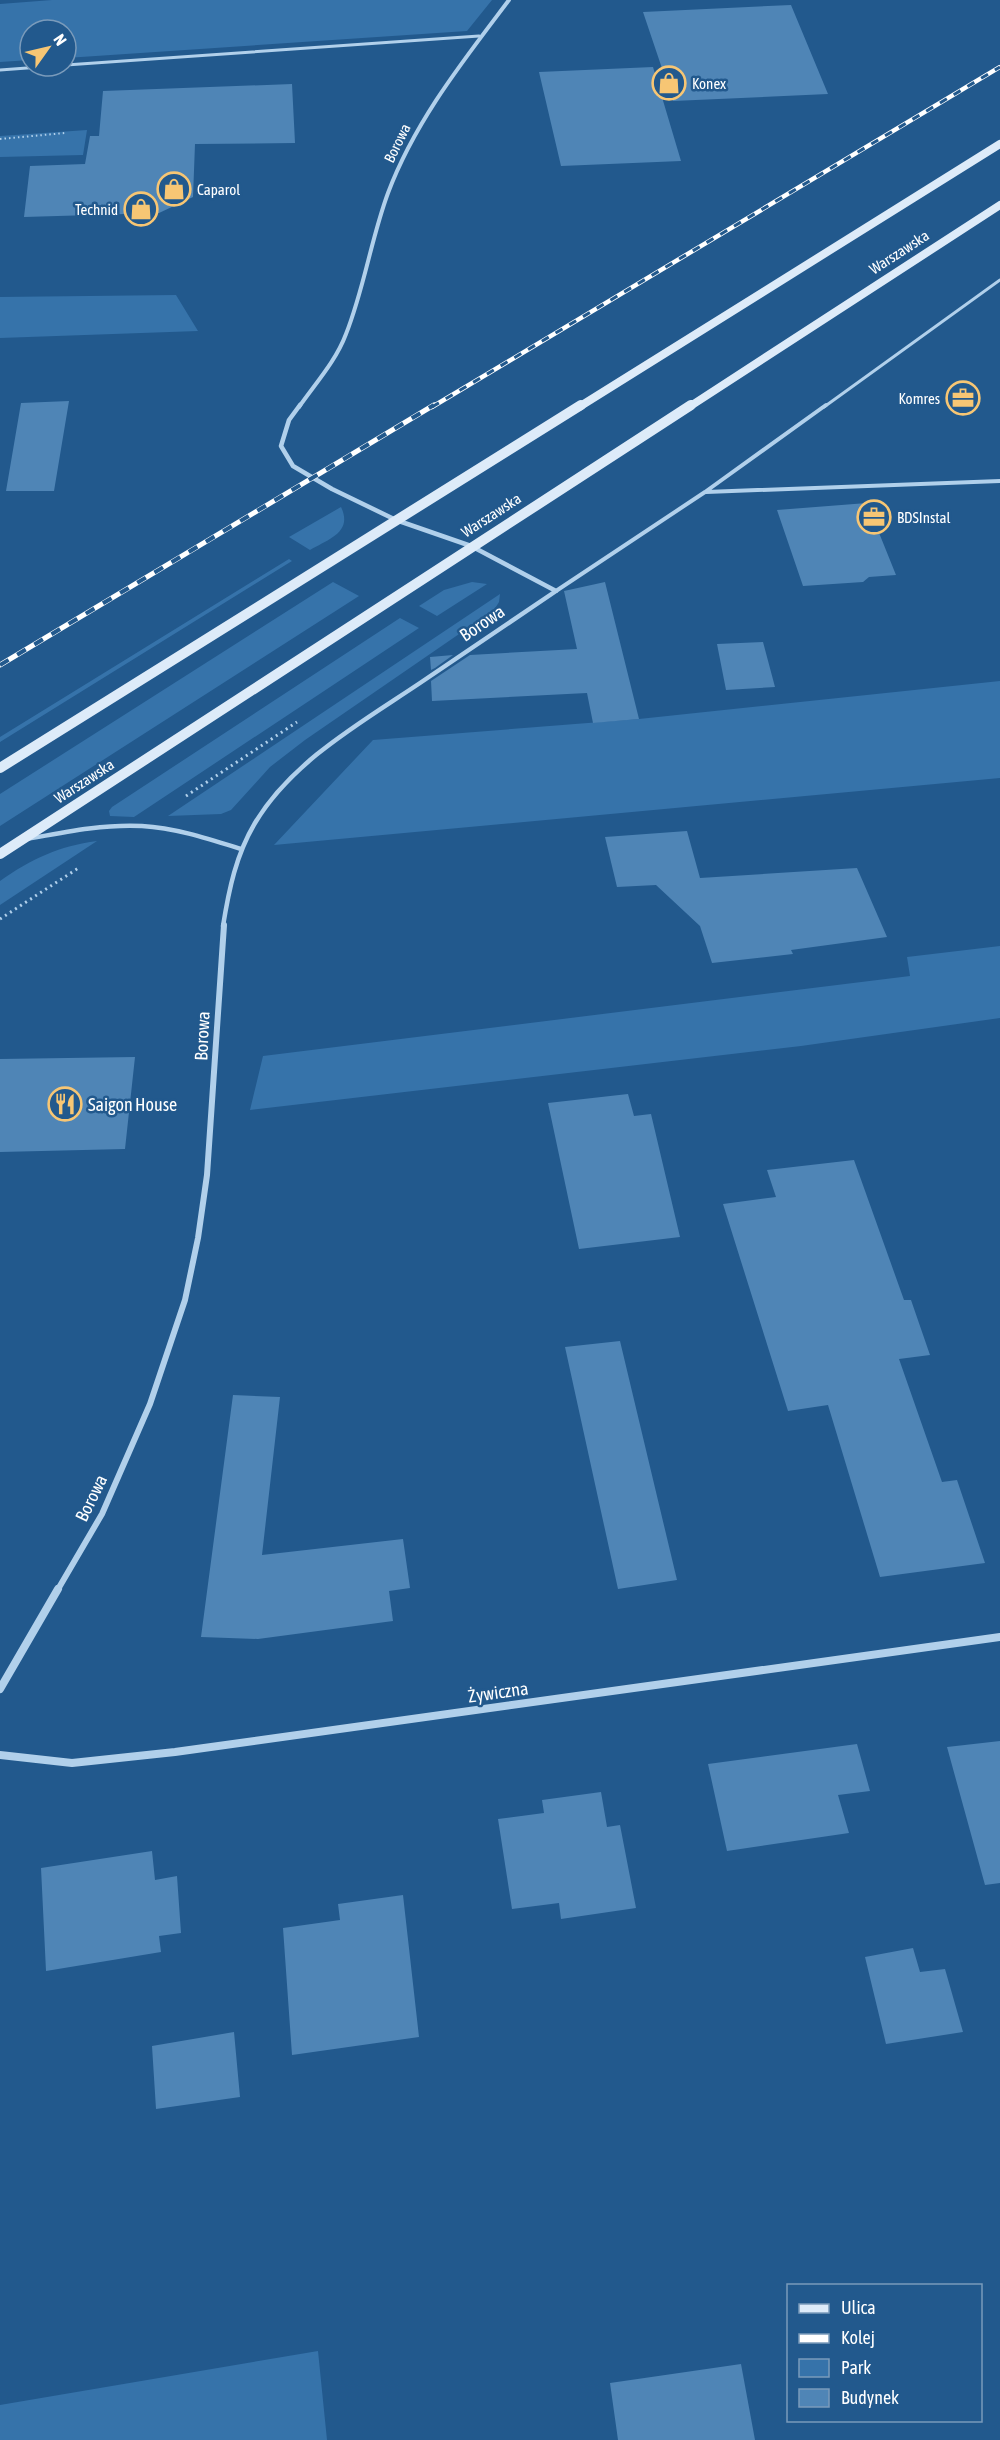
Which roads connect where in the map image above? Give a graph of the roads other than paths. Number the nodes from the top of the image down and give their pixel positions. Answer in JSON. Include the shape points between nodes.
{"nodes":[{"id":1,"x":508,"y":0,"type":"edge"},
{"id":2,"x":479,"y":36,"type":"junction"},
{"id":3,"x":78,"y":64,"type":"edge"},
{"id":4,"x":18,"y":69,"type":"edge"},
{"id":5,"x":0,"y":70,"type":"edge"},
{"id":6,"x":1000,"y":144,"type":"edge"},
{"id":7,"x":1000,"y":205,"type":"edge"},
{"id":8,"x":1000,"y":280,"type":"edge"},
{"id":9,"x":1000,"y":481,"type":"edge"},
{"id":10,"x":705,"y":492,"type":"junction"},
{"id":11,"x":396,"y":520,"type":"junction"},
{"id":12,"x":471,"y":546,"type":"junction"},
{"id":13,"x":556,"y":591,"type":"junction"},
{"id":14,"x":0,"y":768,"type":"edge"},
{"id":15,"x":21,"y":840,"type":"junction"},
{"id":16,"x":242,"y":849,"type":"junction"},
{"id":17,"x":0,"y":854,"type":"edge"},
{"id":18,"x":1000,"y":1637,"type":"edge"},
{"id":19,"x":0,"y":1689,"type":"edge"},
{"id":20,"x":0,"y":1755,"type":"edge"}],
"edges":[{"from":1,"to":2,"type":"street","name":"Borowa"},
{"from":2,"to":3,"type":"lane"},
{"from":2,"to":11,"type":"street","name":"Borowa","via":[[420,126],[388,193],[346,335],[283,434],[285,456],[293,466]]},
{"from":4,"to":5,"type":"lane"},
{"from":6,"to":11,"type":"main road"},
{"from":7,"to":12,"type":"main road","name":"Warszawska"},
{"from":8,"to":10,"type":"lane"},
{"from":9,"to":10,"type":"lane"},
{"from":10,"to":13,"type":"lane"},
{"from":11,"to":12,"type":"street","name":"Borowa"},
{"from":11,"to":14,"type":"main road"},
{"from":12,"to":13,"type":"street"},
{"from":12,"to":15,"type":"main road","name":"Warszawska"},
{"from":13,"to":16,"type":"street","name":"Borowa","via":[[315,758],[283,786]]},
{"from":15,"to":16,"type":"street","via":[[81,829],[142,826],[201,836]]},
{"from":15,"to":17,"type":"main road","name":"Warszawska"},
{"from":16,"to":19,"type":"street","name":"Borowa","via":[[229,890],[223,928],[207,1175],[185,1300],[150,1404],[102,1514]]},
{"from":18,"to":20,"type":"street","name":"Żywiczna","via":[[176,1752],[72,1763]]}]}
